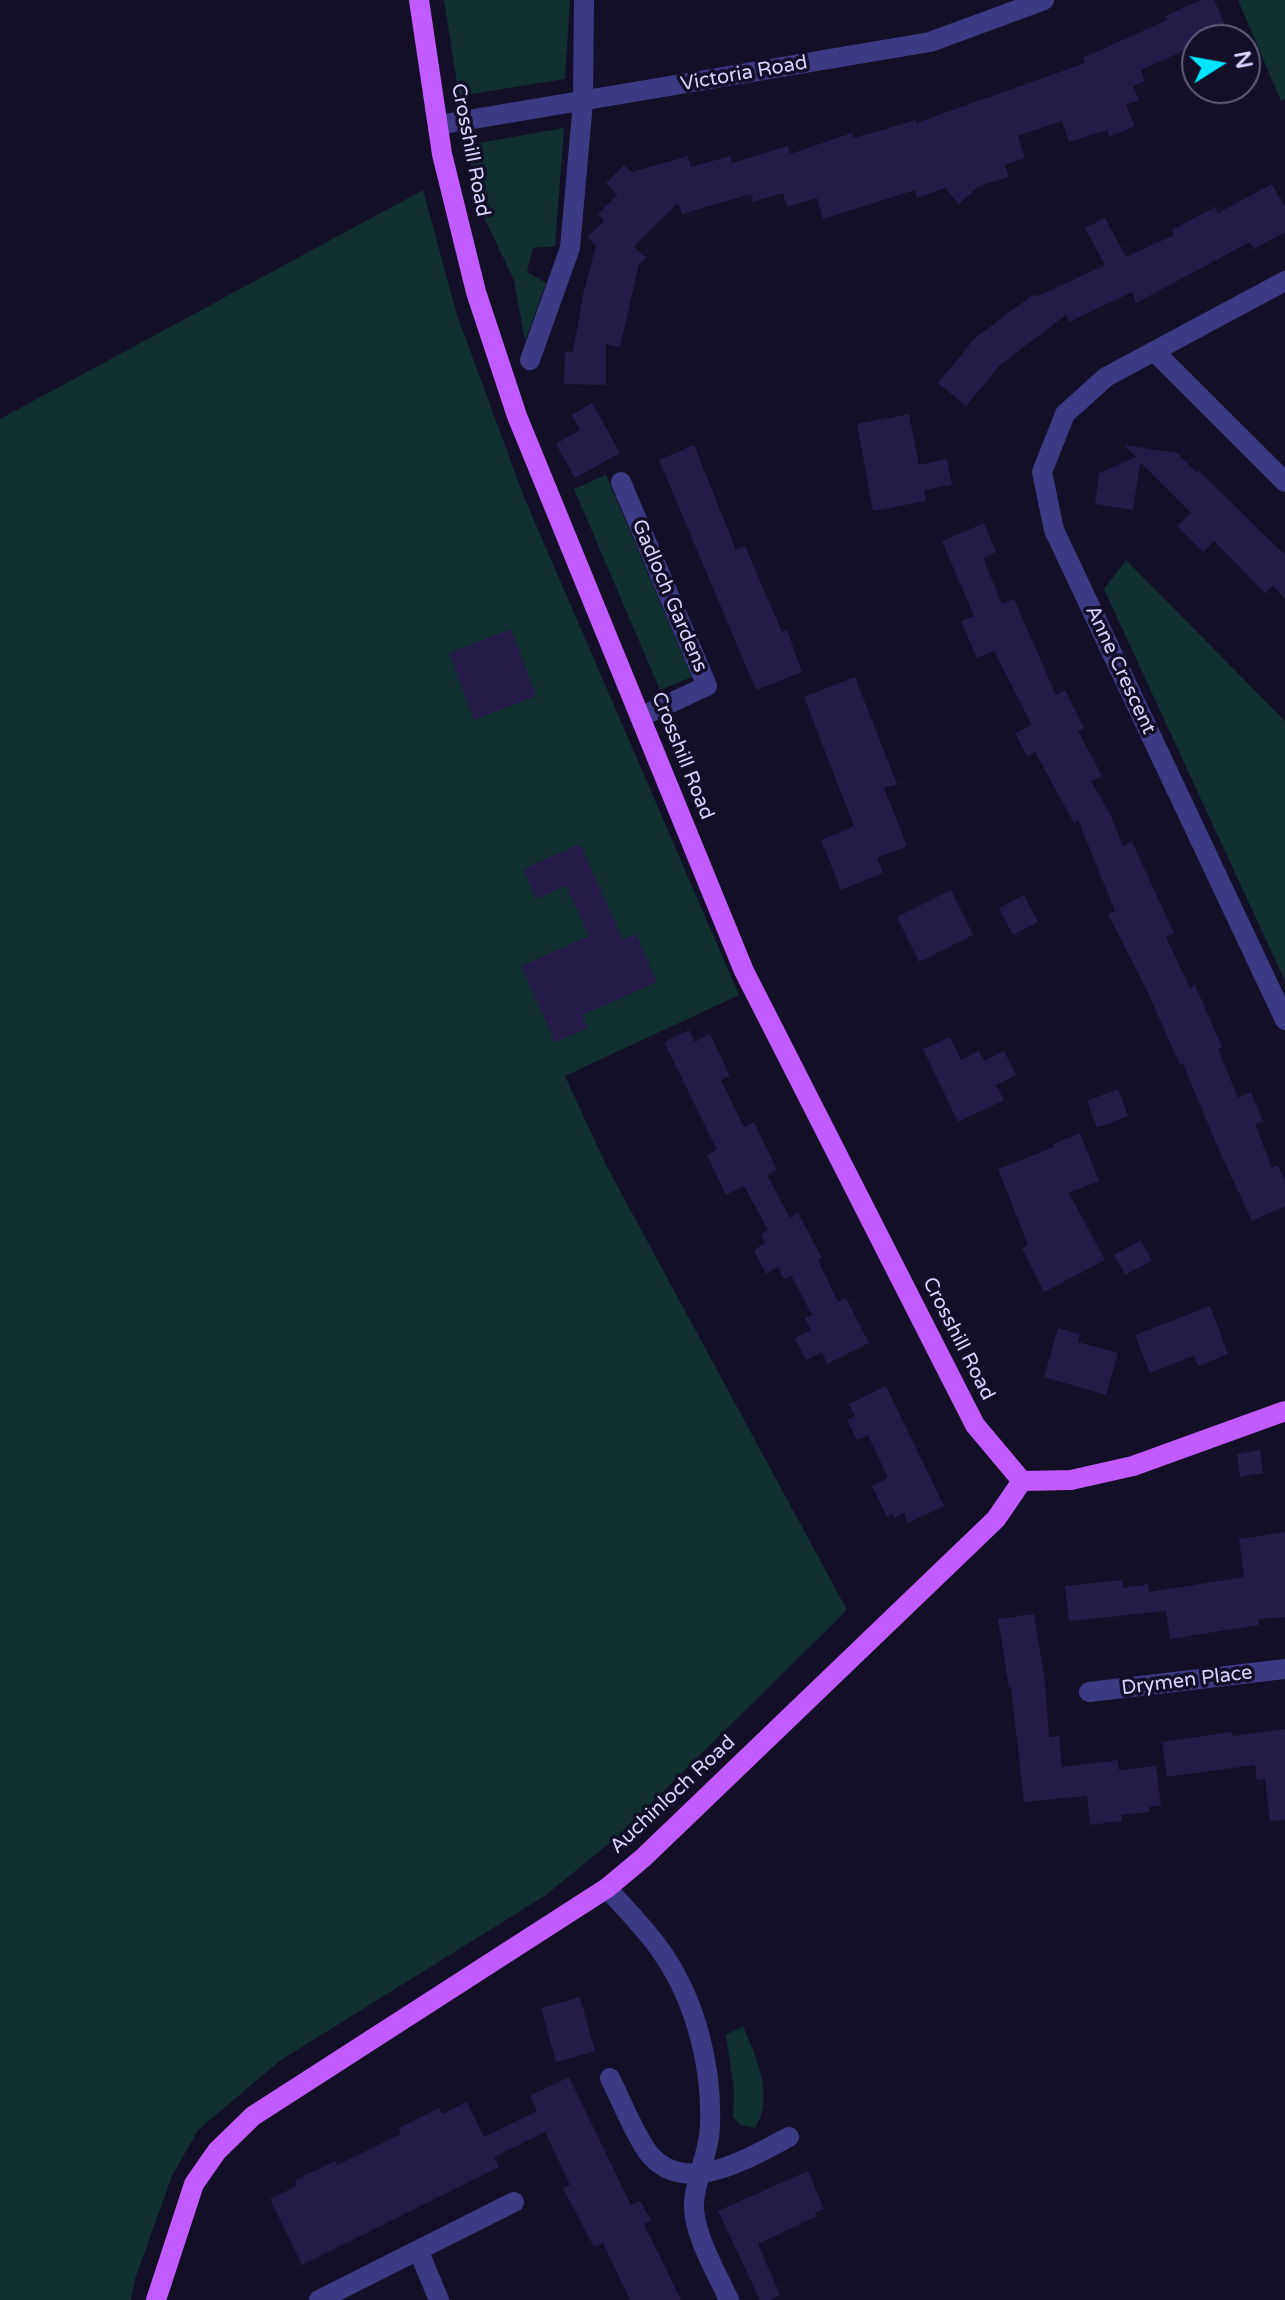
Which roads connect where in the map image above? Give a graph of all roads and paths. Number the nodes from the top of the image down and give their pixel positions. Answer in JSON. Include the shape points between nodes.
{"nodes":[{"id":1,"x":419,"y":0,"type":"edge"},
{"id":2,"x":584,"y":0,"type":"edge"},
{"id":3,"x":1044,"y":0,"type":"edge"},
{"id":4,"x":583,"y":102,"type":"junction"},
{"id":5,"x":438,"y":125,"type":"junction"},
{"id":6,"x":1285,"y":281,"type":"edge"},
{"id":7,"x":1155,"y":352,"type":"junction"},
{"id":8,"x":530,"y":360,"type":"dead end"},
{"id":9,"x":621,"y":482,"type":"dead end"},
{"id":10,"x":1285,"y":482,"type":"edge"},
{"id":11,"x":640,"y":717,"type":"junction"},
{"id":12,"x":1285,"y":1020,"type":"edge"},
{"id":13,"x":1285,"y":1411,"type":"edge"},
{"id":14,"x":1022,"y":1481,"type":"junction"},
{"id":15,"x":1285,"y":1669,"type":"edge"},
{"id":16,"x":1089,"y":1692,"type":"dead end"},
{"id":17,"x":607,"y":1888,"type":"junction"},
{"id":18,"x":610,"y":2078,"type":"dead end"},
{"id":19,"x":789,"y":2137,"type":"dead end"},
{"id":20,"x":699,"y":2174,"type":"junction"},
{"id":21,"x":514,"y":2202,"type":"dead end"},
{"id":22,"x":419,"y":2252,"type":"junction"},
{"id":23,"x":156,"y":2300,"type":"edge"},
{"id":24,"x":319,"y":2300,"type":"edge"},
{"id":25,"x":439,"y":2300,"type":"edge"},
{"id":26,"x":729,"y":2300,"type":"edge"}],
"edges":[{"from":1,"to":5,"type":"main road","name":"Crosshill Road"},
{"from":2,"to":4,"type":"street"},
{"from":3,"to":4,"type":"street","name":"Victoria Road","via":[[930,42]]},
{"from":4,"to":5,"type":"street","name":"Victoria Road"},
{"from":4,"to":8,"type":"street","via":[[570,248]]},
{"from":5,"to":11,"type":"main road","name":"Crosshill Road","via":[[476,292],[517,416]]},
{"from":6,"to":7,"type":"street","name":"Anne Crescent"},
{"from":7,"to":10,"type":"street"},
{"from":7,"to":12,"type":"street","name":"Anne Crescent","via":[[1106,377],[1065,414],[1042,472],[1054,530]]},
{"from":9,"to":11,"type":"street","name":"Gadloch Gardens","via":[[707,686]]},
{"from":11,"to":14,"type":"main road","name":"Crosshill Road","via":[[744,971],[975,1425]]},
{"from":13,"to":14,"type":"main road","via":[[1133,1466],[1071,1480]]},
{"from":14,"to":17,"type":"main road","name":"Auchinloch Road","via":[[996,1519]]},
{"from":15,"to":16,"type":"street","name":"Drymen Place"},
{"from":17,"to":20,"type":"street","via":[[664,1954],[701,2043],[711,2128]]},
{"from":17,"to":23,"type":"main road","name":"Auchinloch Road","via":[[253,2116],[217,2151],[194,2184]]},
{"from":18,"to":20,"type":"street","via":[[649,2153],[661,2165]]},
{"from":19,"to":20,"type":"street","via":[[724,2170]]},
{"from":20,"to":26,"type":"street","via":[[694,2217]]},
{"from":21,"to":22,"type":"street"},
{"from":22,"to":24,"type":"street"},
{"from":22,"to":25,"type":"street"}]}
